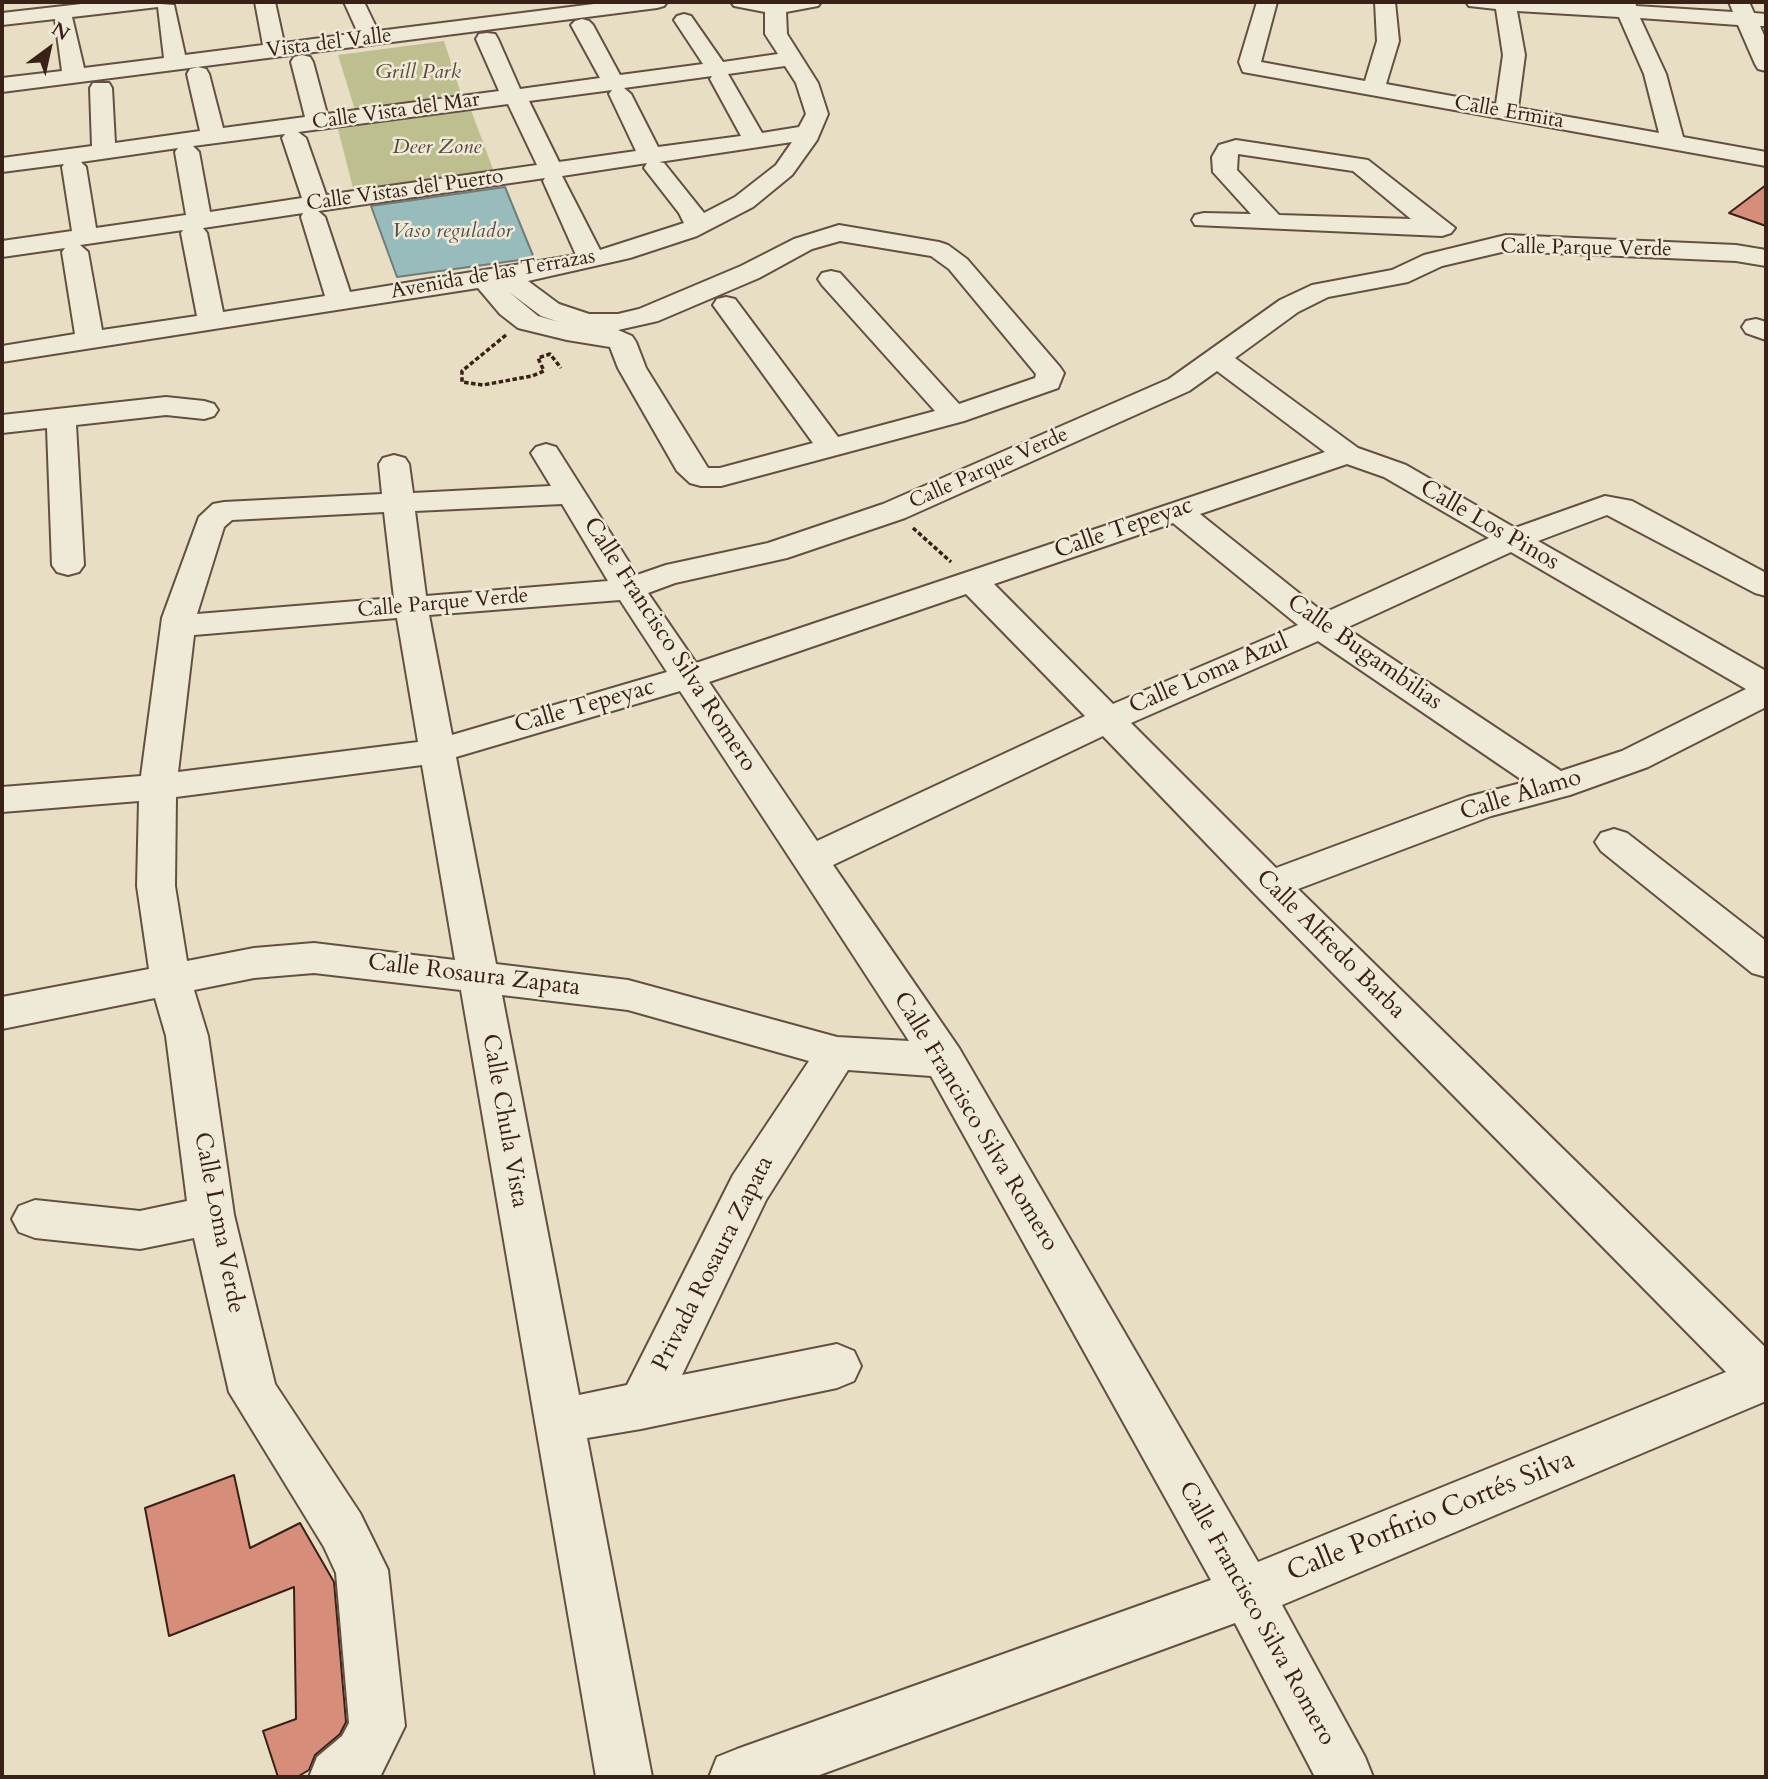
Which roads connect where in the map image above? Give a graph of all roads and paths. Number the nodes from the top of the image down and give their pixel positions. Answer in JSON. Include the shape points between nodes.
{"nodes":[{"id":1,"x":265,"y":2,"type":"edge"},
{"id":2,"x":354,"y":2,"type":"edge"},
{"id":3,"x":657,"y":2,"type":"edge"},
{"id":4,"x":741,"y":2,"type":"edge"},
{"id":5,"x":811,"y":2,"type":"edge"},
{"id":6,"x":1267,"y":2,"type":"edge"},
{"id":7,"x":1385,"y":2,"type":"edge"},
{"id":8,"x":1476,"y":2,"type":"edge"},
{"id":9,"x":1505,"y":3,"type":"edge"},
{"id":10,"x":100,"y":4,"type":"edge"},
{"id":11,"x":159,"y":6,"type":"edge"},
{"id":12,"x":1626,"y":7,"type":"edge"},
{"id":13,"x":550,"y":8,"type":"edge"},
{"id":14,"x":775,"y":8,"type":"junction"},
{"id":15,"x":3,"y":13,"type":"edge"},
{"id":16,"x":1750,"y":13,"type":"edge"},
{"id":17,"x":684,"y":20,"type":"dead end"},
{"id":18,"x":64,"y":21,"type":"dead end"},
{"id":19,"x":582,"y":25,"type":"dead end"},
{"id":20,"x":371,"y":38,"type":"junction"},
{"id":21,"x":487,"y":39,"type":"dead end"},
{"id":22,"x":275,"y":50,"type":"junction"},
{"id":23,"x":791,"y":58,"type":"junction"},
{"id":24,"x":302,"y":62,"type":"dead end"},
{"id":25,"x":176,"y":64,"type":"junction"},
{"id":26,"x":1766,"y":64,"type":"edge"},
{"id":27,"x":198,"y":74,"type":"dead end"},
{"id":28,"x":719,"y":74,"type":"junction"},
{"id":29,"x":74,"y":76,"type":"junction"},
{"id":30,"x":2,"y":85,"type":"edge"},
{"id":31,"x":101,"y":88,"type":"dead end"},
{"id":32,"x":616,"y":88,"type":"junction"},
{"id":33,"x":1373,"y":89,"type":"junction"},
{"id":34,"x":516,"y":100,"type":"junction"},
{"id":35,"x":1506,"y":113,"type":"junction"},
{"id":36,"x":318,"y":122,"type":"junction"},
{"id":37,"x":808,"y":133,"type":"junction"},
{"id":38,"x":213,"y":137,"type":"junction"},
{"id":39,"x":293,"y":138,"type":"dead end"},
{"id":40,"x":755,"y":140,"type":"junction"},
{"id":41,"x":1673,"y":143,"type":"junction"},
{"id":42,"x":104,"y":151,"type":"junction"},
{"id":43,"x":187,"y":152,"type":"dead end"},
{"id":44,"x":1766,"y":159,"type":"edge"},
{"id":45,"x":653,"y":162,"type":"junction"},
{"id":46,"x":2,"y":165,"type":"edge"},
{"id":47,"x":74,"y":166,"type":"dead end"},
{"id":48,"x":553,"y":176,"type":"junction"},
{"id":49,"x":315,"y":210,"type":"junction"},
{"id":50,"x":1204,"y":219,"type":"dead end"},
{"id":51,"x":799,"y":220,"type":"dead end"},
{"id":52,"x":1272,"y":222,"type":"junction"},
{"id":53,"x":698,"y":226,"type":"junction"},
{"id":54,"x":1434,"y":226,"type":"junction"},
{"id":55,"x":196,"y":227,"type":"junction"},
{"id":56,"x":839,"y":233,"type":"junction"},
{"id":57,"x":1506,"y":243,"type":"junction"},
{"id":58,"x":80,"y":244,"type":"junction"},
{"id":59,"x":2,"y":249,"type":"edge"},
{"id":60,"x":1766,"y":258,"type":"edge"},
{"id":61,"x":591,"y":259,"type":"junction"},
{"id":62,"x":495,"y":277,"type":"junction"},
{"id":63,"x":831,"y":279,"type":"dead end"},
{"id":64,"x":340,"y":301,"type":"junction"},
{"id":65,"x":726,"y":305,"type":"dead end"},
{"id":66,"x":211,"y":321,"type":"junction"},
{"id":67,"x":528,"y":322,"type":"junction"},
{"id":68,"x":617,"y":330,"type":"junction"},
{"id":69,"x":90,"y":340,"type":"junction"},
{"id":70,"x":2,"y":354,"type":"edge"},
{"id":71,"x":1218,"y":358,"type":"junction"},
{"id":72,"x":561,"y":368,"type":"dead end"},
{"id":73,"x":204,"y":410,"type":"dead end"},
{"id":74,"x":954,"y":415,"type":"junction"},
{"id":75,"x":61,"y":416,"type":"junction"},
{"id":76,"x":2,"y":424,"type":"edge"},
{"id":77,"x":831,"y":447,"type":"junction"},
{"id":78,"x":546,"y":453,"type":"dead end"},
{"id":79,"x":1347,"y":454,"type":"junction"},
{"id":80,"x":396,"y":483,"type":"junction"},
{"id":81,"x":571,"y":495,"type":"junction"},
{"id":82,"x":894,"y":511,"type":"junction"},
{"id":83,"x":1177,"y":511,"type":"junction"},
{"id":84,"x":1511,"y":540,"type":"junction"},
{"id":85,"x":68,"y":565,"type":"dead end"},
{"id":86,"x":972,"y":581,"type":"junction"},
{"id":87,"x":1766,"y":586,"type":"edge"},
{"id":88,"x":629,"y":589,"type":"junction"},
{"id":89,"x":411,"y":607,"type":"junction"},
{"id":90,"x":179,"y":626,"type":"junction"},
{"id":91,"x":1321,"y":627,"type":"junction"},
{"id":92,"x":688,"y":677,"type":"junction"},
{"id":93,"x":1766,"y":686,"type":"edge"},
{"id":94,"x":1766,"y":693,"type":"edge"},
{"id":95,"x":1109,"y":719,"type":"junction"},
{"id":96,"x":436,"y":751,"type":"junction"},
{"id":97,"x":158,"y":786,"type":"junction"},
{"id":98,"x":1557,"y":786,"type":"junction"},
{"id":99,"x":5,"y":805,"type":"edge"},
{"id":100,"x":1614,"y":842,"type":"dead end"},
{"id":101,"x":810,"y":860,"type":"junction"},
{"id":102,"x":1270,"y":885,"type":"junction"},
{"id":103,"x":1766,"y":962,"type":"edge"},
{"id":104,"x":478,"y":976,"type":"junction"},
{"id":105,"x":170,"y":978,"type":"junction"},
{"id":106,"x":2,"y":1013,"type":"edge"},
{"id":107,"x":837,"y":1053,"type":"junction"},
{"id":108,"x":944,"y":1060,"type":"junction"},
{"id":109,"x":211,"y":1215,"type":"junction"},
{"id":110,"x":35,"y":1219,"type":"dead end"},
{"id":111,"x":837,"y":1366,"type":"dead end"},
{"id":112,"x":1766,"y":1379,"type":"edge"},
{"id":113,"x":641,"y":1407,"type":"junction"},
{"id":114,"x":559,"y":1421,"type":"junction"},
{"id":115,"x":1247,"y":1593,"type":"junction"},
{"id":116,"x":337,"y":1777,"type":"edge"},
{"id":117,"x":624,"y":1777,"type":"edge"},
{"id":118,"x":737,"y":1777,"type":"edge"},
{"id":119,"x":1345,"y":1777,"type":"edge"}],
"edges":[{"from":1,"to":22,"type":"street"},
{"from":2,"to":20,"type":"street"},
{"from":3,"to":13,"type":"street","name":"Vista del Valle"},
{"from":4,"to":14,"type":"street"},
{"from":5,"to":14,"type":"street"},
{"from":6,"to":33,"type":"street","name":"Calle Ermita","via":[[1251,66]]},
{"from":7,"to":33,"type":"street","via":[[1388,41]]},
{"from":8,"to":9,"type":"street"},
{"from":9,"to":12,"type":"street"},
{"from":9,"to":35,"type":"street","via":[[1514,55]]},
{"from":10,"to":11,"type":"street"},
{"from":10,"to":15,"type":"street"},
{"from":11,"to":25,"type":"street"},
{"from":12,"to":16,"type":"street"},
{"from":12,"to":41,"type":"street","via":[[1656,74]]},
{"from":13,"to":20,"type":"street","name":"Vista del Valle","via":[[464,18]]},
{"from":14,"to":23,"type":"street","name":"Avenida de las Terrazas","via":[[776,34]]},
{"from":16,"to":26,"type":"street"},
{"from":17,"to":28,"type":"street"},
{"from":18,"to":29,"type":"street"},
{"from":19,"to":32,"type":"street"},
{"from":20,"to":22,"type":"street","name":"Vista del Valle"},
{"from":21,"to":34,"type":"street"},
{"from":22,"to":25,"type":"street","name":"Vista del Valle"},
{"from":23,"to":28,"type":"street","name":"Calle Vista del Mar"},
{"from":23,"to":37,"type":"street","name":"Avenida de las Terrazas","via":[[807,83],[817,114]]},
{"from":24,"to":36,"type":"street"},
{"from":25,"to":29,"type":"street","name":"Vista del Valle"},
{"from":27,"to":38,"type":"street"},
{"from":28,"to":32,"type":"street","name":"Calle Vista del Mar"},
{"from":28,"to":40,"type":"street"},
{"from":29,"to":30,"type":"street","name":"Vista del Valle"},
{"from":31,"to":42,"type":"street"},
{"from":32,"to":34,"type":"street","name":"Calle Vista del Mar"},
{"from":32,"to":45,"type":"street"},
{"from":33,"to":35,"type":"street","name":"Calle Ermita"},
{"from":34,"to":36,"type":"street","name":"Calle Vista del Mar"},
{"from":34,"to":48,"type":"street"},
{"from":35,"to":41,"type":"street","name":"Calle Ermita"},
{"from":36,"to":38,"type":"street","name":"Calle Vista del Mar"},
{"from":37,"to":40,"type":"street","name":"Calle Vistas del Puerto"},
{"from":37,"to":53,"type":"street","name":"Avenida de las Terrazas","via":[[784,170],[744,202]]},
{"from":38,"to":42,"type":"street","name":"Calle Vista del Mar"},
{"from":39,"to":49,"type":"street"},
{"from":40,"to":45,"type":"street","name":"Calle Vistas del Puerto"},
{"from":41,"to":44,"type":"street","name":"Calle Ermita"},
{"from":42,"to":46,"type":"street","name":"Calle Vista del Mar"},
{"from":43,"to":55,"type":"street"},
{"from":45,"to":48,"type":"street","name":"Calle Vistas del Puerto"},
{"from":45,"to":53,"type":"street"},
{"from":47,"to":58,"type":"street"},
{"from":48,"to":49,"type":"street","name":"Calle Vistas del Puerto"},
{"from":48,"to":61,"type":"street"},
{"from":49,"to":55,"type":"street","name":"Calle Vistas del Puerto"},
{"from":49,"to":64,"type":"street"},
{"from":50,"to":52,"type":"street"},
{"from":51,"to":56,"type":"street"},
{"from":52,"to":54,"type":"street"},
{"from":52,"to":54,"type":"street","via":[[1224,172],[1227,150],[1236,147],[1360,165]]},
{"from":53,"to":61,"type":"street","name":"Avenida de las Terrazas"},
{"from":54,"to":57,"type":"street"},
{"from":55,"to":58,"type":"street","name":"Calle Vistas del Puerto"},
{"from":55,"to":66,"type":"street"},
{"from":56,"to":68,"type":"street","via":[[803,244]]},
{"from":56,"to":74,"type":"street","via":[[939,250],[958,264],[1050,373],[1048,382],[1038,387]]},
{"from":57,"to":60,"type":"street","name":"Calle Parque Verde"},
{"from":57,"to":71,"type":"street","name":"Calle Parque Verde","via":[[1433,260],[1399,276],[1321,292],[1289,306]]},
{"from":58,"to":59,"type":"street","name":"Calle Vistas del Puerto"},
{"from":58,"to":69,"type":"street"},
{"from":61,"to":62,"type":"street","name":"Avenida de las Terrazas"},
{"from":62,"to":64,"type":"street","name":"Avenida de las Terrazas"},
{"from":62,"to":67,"type":"street","via":[[509,308]]},
{"from":62,"to":68,"type":"street","via":[[550,310]]},
{"from":63,"to":74,"type":"street"},
{"from":64,"to":66,"type":"street","name":"Avenida de las Terrazas"},
{"from":65,"to":77,"type":"street"},
{"from":66,"to":69,"type":"street","name":"Avenida de las Terrazas"},
{"from":67,"to":68,"type":"street","via":[[567,332]]},
{"from":67,"to":72,"type":"path","via":[[462,371],[462,382],[483,385],[532,376],[544,371],[538,358],[550,354]]},
{"from":68,"to":77,"type":"street","via":[[632,368],[692,471],[701,477],[721,477]]},
{"from":69,"to":70,"type":"street","name":"Avenida de las Terrazas"},
{"from":71,"to":79,"type":"street","name":"Calle Los Pinos"},
{"from":71,"to":82,"type":"street","name":"Calle Parque Verde","via":[[1179,386]]},
{"from":73,"to":75,"type":"street","via":[[166,406]]},
{"from":74,"to":77,"type":"street"},
{"from":75,"to":76,"type":"street"},
{"from":75,"to":85,"type":"street"},
{"from":78,"to":81,"type":"street","name":"Calle Francisco Silva Romero"},
{"from":79,"to":83,"type":"street","name":"Calle Tepeyac"},
{"from":79,"to":84,"type":"street","name":"Calle Los Pinos","via":[[1395,471]]},
{"from":80,"to":81,"type":"street","name":"Calle Loma Verde"},
{"from":80,"to":89,"type":"street","name":"Calle Chula Vista"},
{"from":80,"to":90,"type":"street","name":"Calle Loma Verde","via":[[224,511],[210,524]]},
{"from":81,"to":88,"type":"street","name":"Calle Francisco Silva Romero"},
{"from":82,"to":86,"type":"path"},
{"from":82,"to":88,"type":"street","name":"Calle Parque Verde","via":[[776,551],[666,575]]},
{"from":83,"to":86,"type":"street","name":"Calle Tepeyac"},
{"from":83,"to":91,"type":"street","name":"Calle Bugambilias"},
{"from":84,"to":87,"type":"street","name":"Calle Loma Azul","via":[[1614,505]]},
{"from":84,"to":91,"type":"street","name":"Calle Loma Azul"},
{"from":84,"to":93,"type":"street","name":"Calle Los Pinos"},
{"from":86,"to":92,"type":"street","name":"Calle Tepeyac"},
{"from":86,"to":95,"type":"street","name":"Calle Alfredo Barba"},
{"from":88,"to":89,"type":"street","name":"Calle Parque Verde"},
{"from":88,"to":92,"type":"street","name":"Calle Francisco Silva Romero"},
{"from":89,"to":90,"type":"street","name":"Calle Parque Verde"},
{"from":89,"to":96,"type":"street","name":"Calle Chula Vista"},
{"from":90,"to":97,"type":"street","name":"Calle Loma Verde"},
{"from":91,"to":95,"type":"street","name":"Calle Loma Azul"},
{"from":91,"to":98,"type":"street","name":"Calle Bugambilias"},
{"from":92,"to":96,"type":"street","name":"Calle Tepeyac"},
{"from":92,"to":101,"type":"street","name":"Calle Francisco Silva Romero"},
{"from":94,"to":98,"type":"street","name":"Calle Álamo","via":[[1635,759]]},
{"from":95,"to":101,"type":"street","name":"Calle Loma Azul"},
{"from":95,"to":102,"type":"street","name":"Calle Alfredo Barba"},
{"from":96,"to":97,"type":"street","name":"Calle Tepeyac"},
{"from":96,"to":104,"type":"street","name":"Calle Chula Vista"},
{"from":97,"to":99,"type":"street","name":"Calle Tepeyac"},
{"from":97,"to":105,"type":"street","name":"Calle Loma Verde","via":[[156,886]]},
{"from":98,"to":102,"type":"street","name":"Calle Álamo","via":[[1480,806]]},
{"from":100,"to":103,"type":"street"},
{"from":101,"to":108,"type":"street","name":"Calle Francisco Silva Romero"},
{"from":102,"to":112,"type":"street","name":"Calle Alfredo Barba"},
{"from":104,"to":105,"type":"street","name":"Calle Rosaura Zapata","via":[[314,958]]},
{"from":104,"to":107,"type":"street","name":"Calle Rosaura Zapata","via":[[628,995]]},
{"from":104,"to":114,"type":"street","name":"Calle Chula Vista"},
{"from":105,"to":106,"type":"street","name":"Calle Rosaura Zapata"},
{"from":105,"to":109,"type":"street","name":"Calle Loma Verde","via":[[187,1036]]},
{"from":107,"to":108,"type":"street","name":"Calle Rosaura Zapata"},
{"from":107,"to":113,"type":"street","name":"Privada Rosaura Zapata","via":[[749,1188]]},
{"from":108,"to":115,"type":"street","name":"Calle Francisco Silva Romero"},
{"from":109,"to":110,"type":"street","via":[[140,1230]]},
{"from":109,"to":116,"type":"street","name":"Calle Loma Verde","via":[[253,1392],[342,1530],[362,1570],[377,1726],[362,1756]]},
{"from":111,"to":113,"type":"street","name":"Privada Rosaura Zapata"},
{"from":112,"to":115,"type":"street","name":"Calle Porfirio Cortés Silva"},
{"from":113,"to":114,"type":"street","name":"Privada Rosaura Zapata"},
{"from":114,"to":117,"type":"street","name":"Calle Chula Vista"},
{"from":115,"to":118,"type":"street","name":"Calle Porfirio Cortés Silva"},
{"from":115,"to":119,"type":"street","name":"Calle Francisco Silva Romero"}]}
